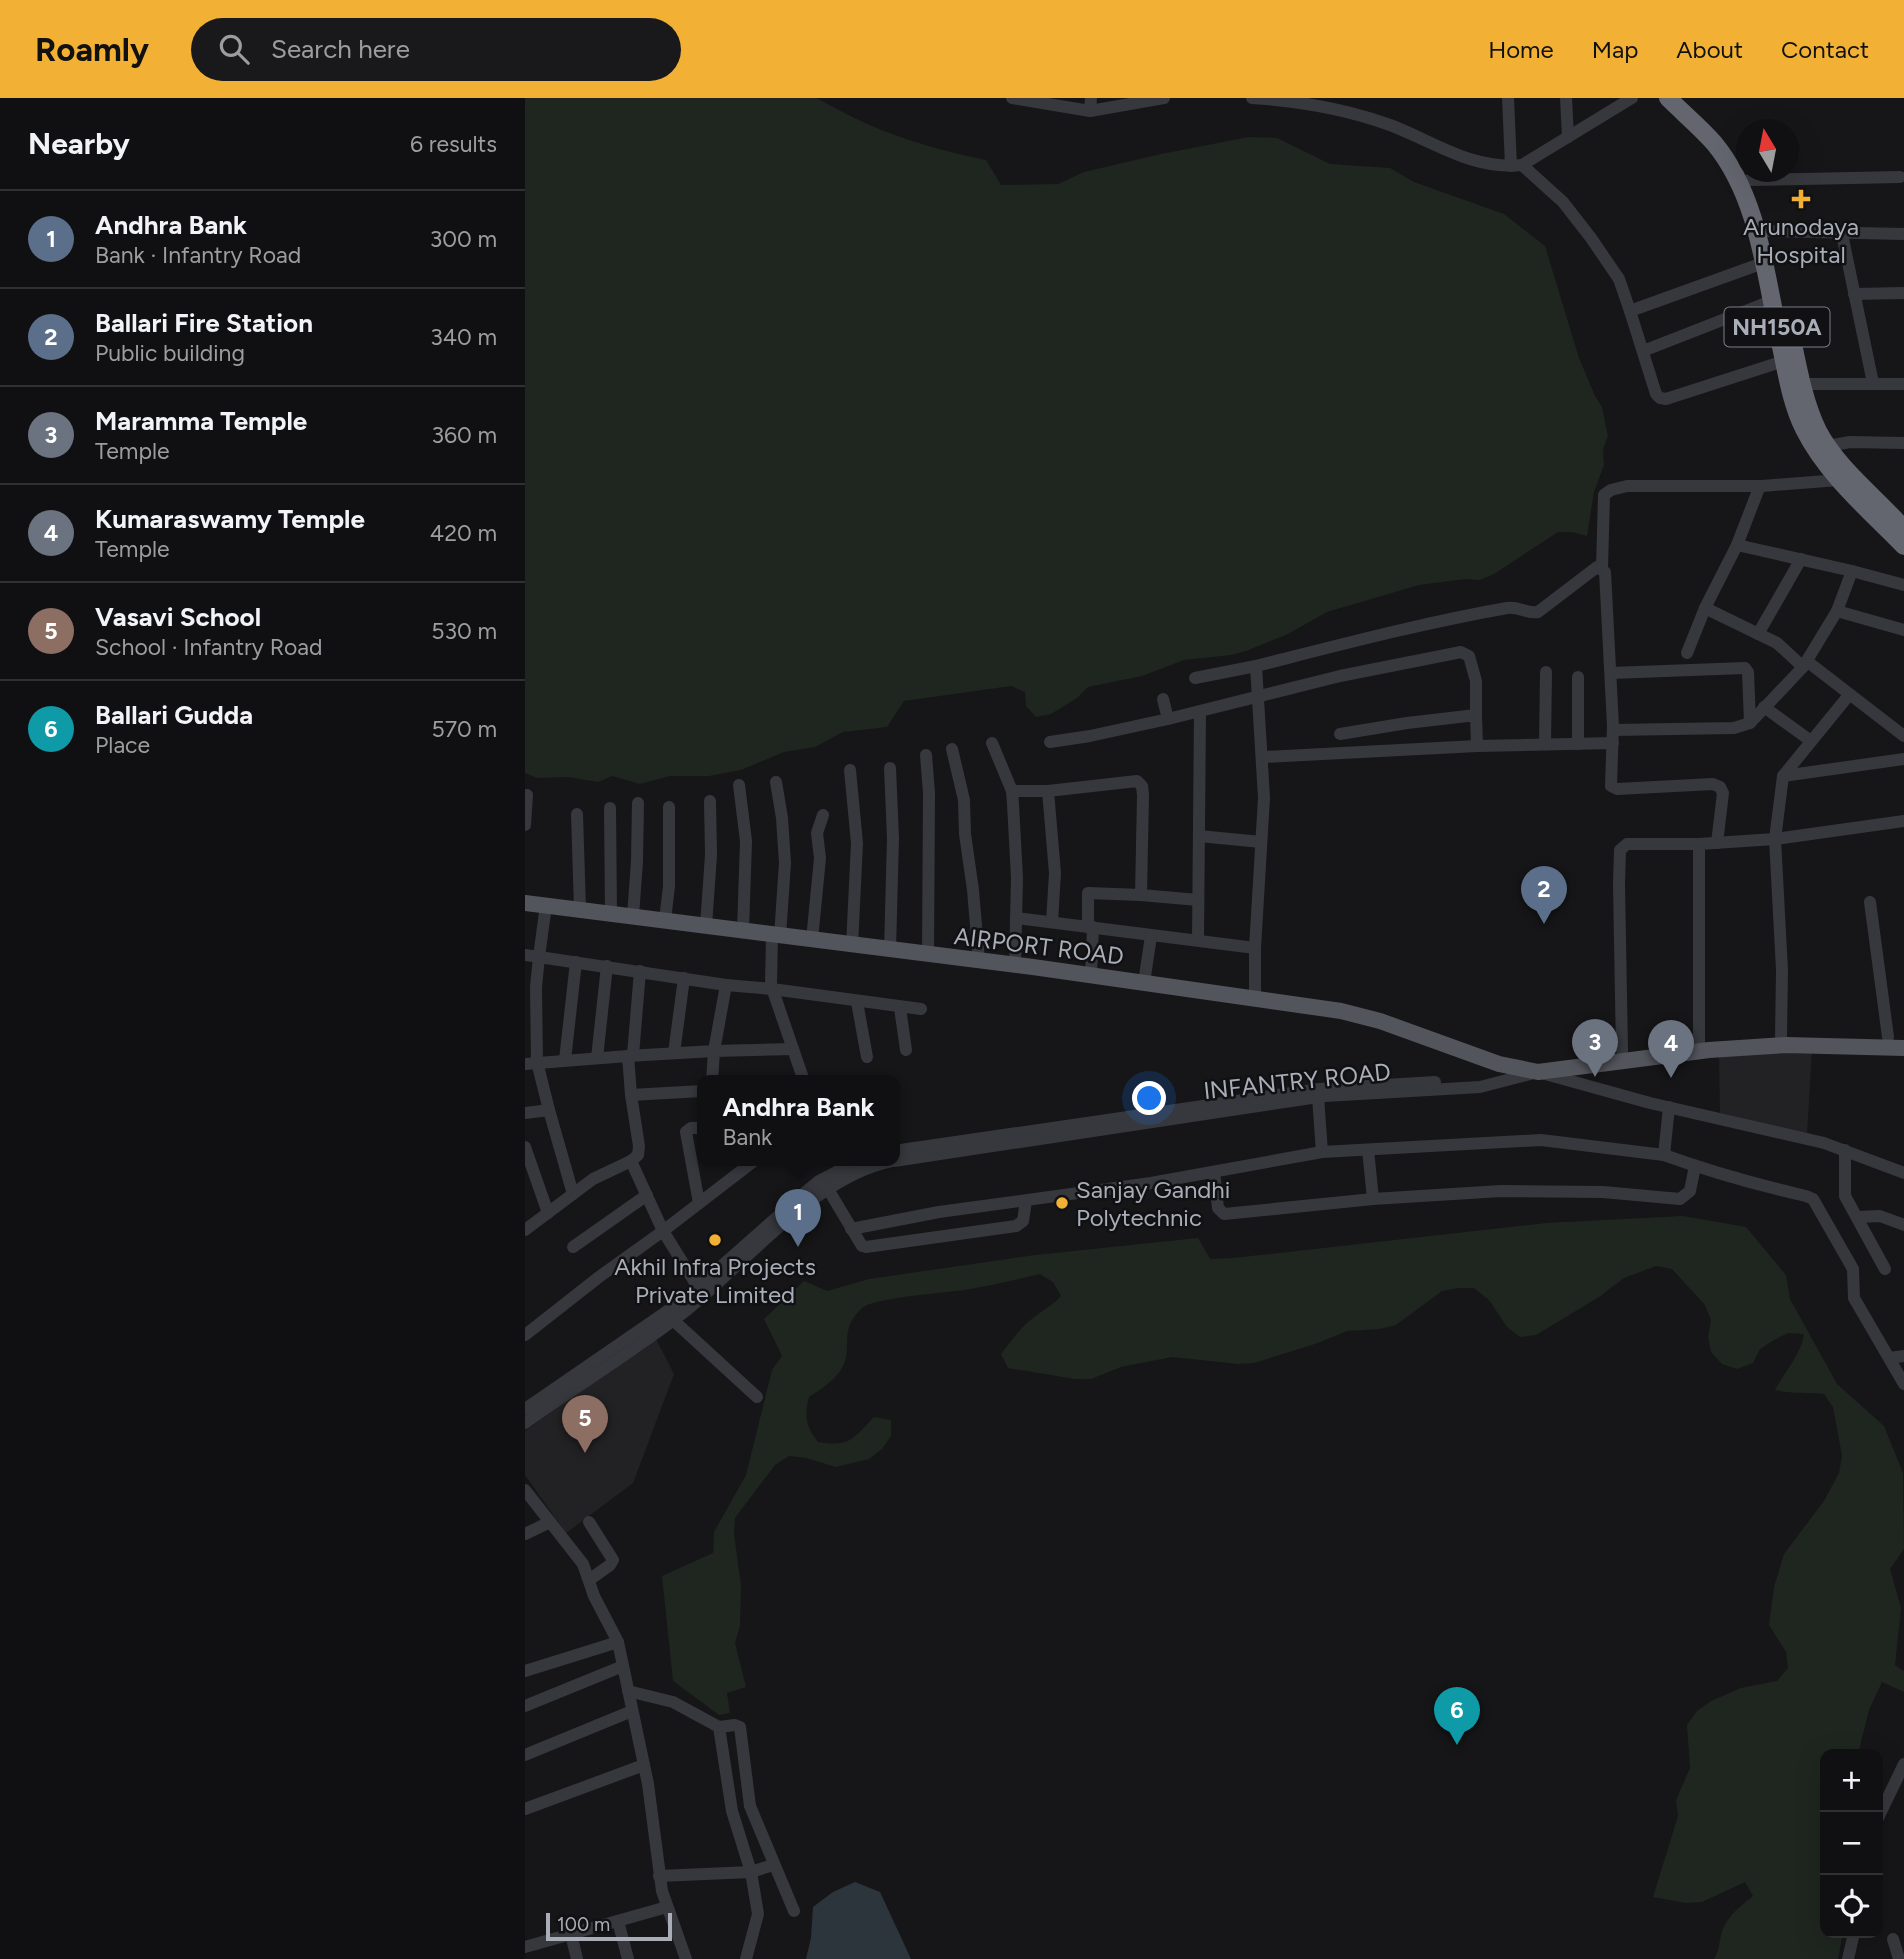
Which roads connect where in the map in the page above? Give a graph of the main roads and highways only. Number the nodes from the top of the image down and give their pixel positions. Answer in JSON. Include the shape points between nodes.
{"nodes":[{"id":1,"x":1668,"y":98,"type":"edge"},
{"id":2,"x":1682,"y":98,"type":"edge"},
{"id":3,"x":1736,"y":159,"type":"edge"},
{"id":4,"x":1736,"y":172,"type":"edge"},
{"id":5,"x":1744,"y":182,"type":"joint"},
{"id":6,"x":1898,"y":513,"type":"edge"},
{"id":7,"x":1904,"y":529,"type":"edge"},
{"id":8,"x":1904,"y":546,"type":"edge"},
{"id":9,"x":525,"y":903,"type":"edge"},
{"id":10,"x":1896,"y":1038,"type":"edge"},
{"id":11,"x":1904,"y":1048,"type":"edge"},
{"id":12,"x":1535,"y":1070,"type":"junction"}],
"edges":[{"from":1,"to":4,"type":"highway","number":"NH150A"},
{"from":2,"to":3,"type":"highway","number":"NH150A","via":[[1718,133]]},
{"from":5,"to":6,"type":"highway","number":"NH150A","via":[[1766,231],[1818,431]]},
{"from":5,"to":8,"type":"highway","number":"NH150A","via":[[1804,429],[1839,480]]},
{"from":6,"to":7,"type":"highway","number":"NH150A"},
{"from":9,"to":12,"type":"main road","name":"AIRPORT ROAD","via":[[1341,1011],[1499,1064]]},
{"from":10,"to":12,"type":"main road","via":[[1781,1036],[1699,1042],[1622,1051]]},
{"from":11,"to":12,"type":"main road","via":[[1773,1046]]}]}
